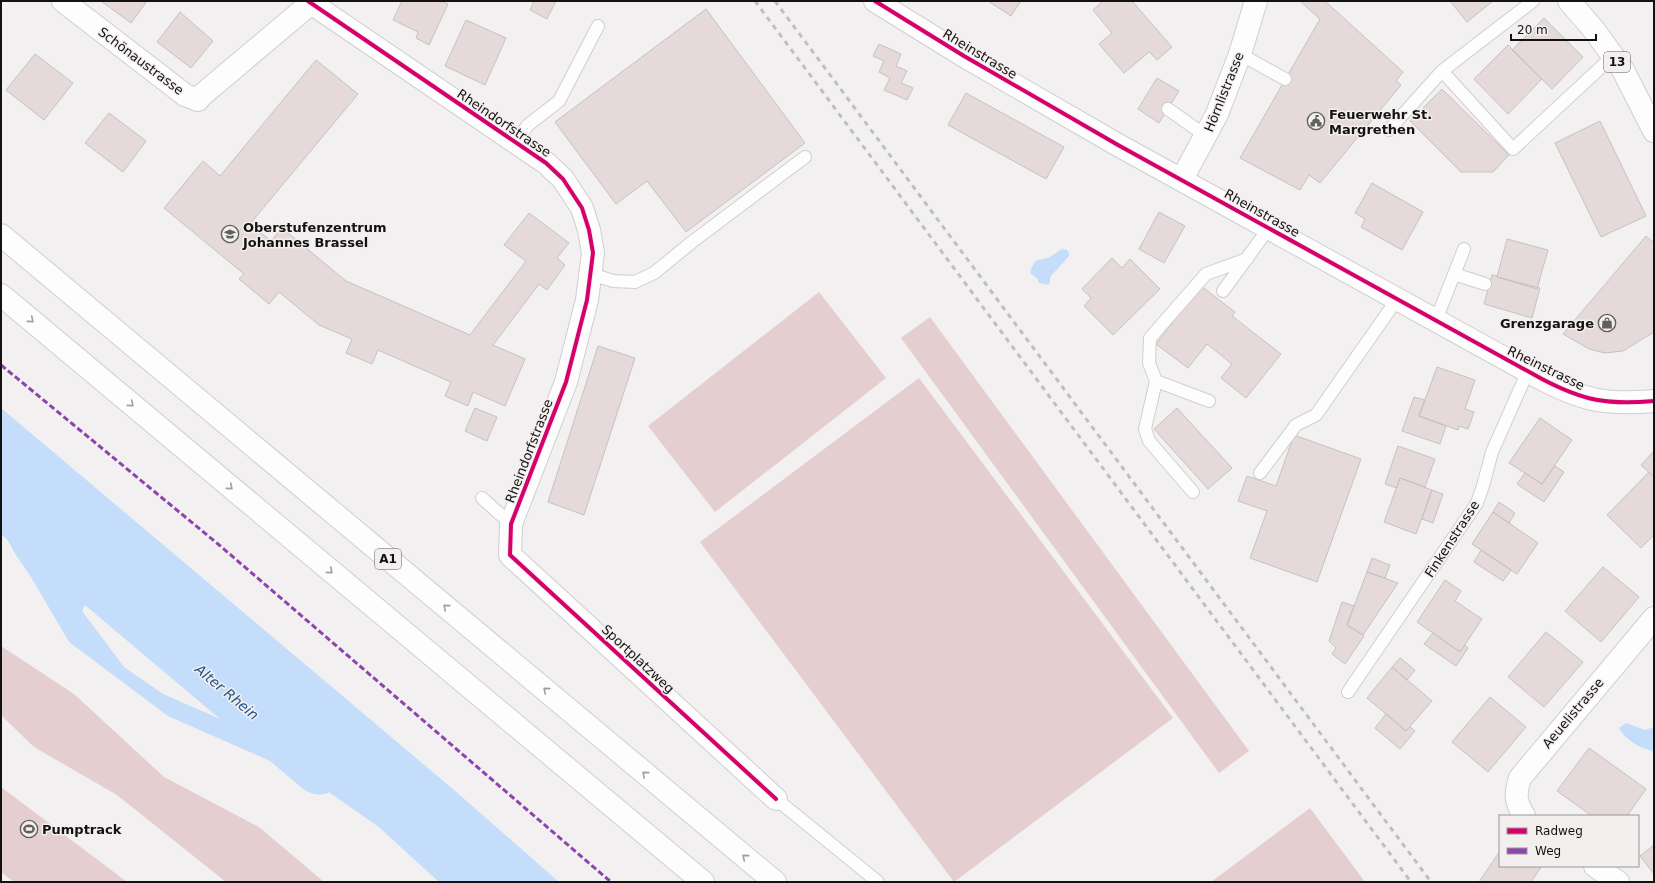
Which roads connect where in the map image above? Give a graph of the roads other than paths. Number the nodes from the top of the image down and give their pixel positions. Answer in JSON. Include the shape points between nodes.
{"nodes":[{"id":1,"x":63,"y":1,"type":"edge"},
{"id":2,"x":875,"y":1,"type":"edge"},
{"id":3,"x":1256,"y":1,"type":"edge"},
{"id":4,"x":1533,"y":1,"type":"edge"},
{"id":5,"x":1569,"y":1,"type":"edge"},
{"id":6,"x":309,"y":2,"type":"edge"},
{"id":7,"x":598,"y":26,"type":"dead end"},
{"id":8,"x":1240,"y":54,"type":"junction"},
{"id":9,"x":1613,"y":56,"type":"junction"},
{"id":10,"x":1442,"y":71,"type":"junction"},
{"id":11,"x":1285,"y":79,"type":"dead end"},
{"id":12,"x":1168,"y":108,"type":"dead end"},
{"id":13,"x":1389,"y":130,"type":"dead end"},
{"id":14,"x":1654,"y":131,"type":"edge"},
{"id":15,"x":1206,"y":136,"type":"junction"},
{"id":16,"x":515,"y":142,"type":"junction"},
{"id":17,"x":805,"y":157,"type":"dead end"},
{"id":18,"x":1182,"y":179,"type":"junction"},
{"id":19,"x":1270,"y":228,"type":"junction"},
{"id":20,"x":1,"y":235,"type":"edge"},
{"id":21,"x":1464,"y":249,"type":"dead end"},
{"id":22,"x":1247,"y":259,"type":"junction"},
{"id":23,"x":591,"y":274,"type":"junction"},
{"id":24,"x":1454,"y":274,"type":"junction"},
{"id":25,"x":1485,"y":284,"type":"dead end"},
{"id":26,"x":1224,"y":291,"type":"dead end"},
{"id":27,"x":1,"y":296,"type":"edge"},
{"id":28,"x":1398,"y":298,"type":"junction"},
{"id":29,"x":1436,"y":320,"type":"junction"},
{"id":30,"x":1528,"y":371,"type":"junction"},
{"id":31,"x":1156,"y":381,"type":"junction"},
{"id":32,"x":1209,"y":401,"type":"dead end"},
{"id":33,"x":1654,"y":401,"type":"edge"},
{"id":34,"x":1260,"y":473,"type":"dead end"},
{"id":35,"x":1194,"y":492,"type":"dead end"},
{"id":36,"x":482,"y":498,"type":"dead end"},
{"id":37,"x":511,"y":524,"type":"junction"},
{"id":38,"x":1654,"y":618,"type":"edge"},
{"id":39,"x":1348,"y":692,"type":"dead end"},
{"id":40,"x":776,"y":799,"type":"joint"},
{"id":41,"x":1523,"y":815,"type":"edge"},
{"id":42,"x":1596,"y":867,"type":"edge"},
{"id":43,"x":703,"y":882,"type":"edge"},
{"id":44,"x":775,"y":882,"type":"edge"},
{"id":45,"x":878,"y":882,"type":"edge"},
{"id":46,"x":1618,"y":882,"type":"edge"}],
"edges":[{"from":1,"to":6,"type":"main road","name":"Schönaustrasse","via":[[184,95],[198,100]]},
{"from":2,"to":18,"type":"main road","name":"Rheinstrasse","via":[[976,64]]},
{"from":3,"to":8,"type":"main road","name":"Hörnlistrasse"},
{"from":4,"to":10,"type":"lane"},
{"from":5,"to":9,"type":"main road","number":"13"},
{"from":6,"to":16,"type":"main road","name":"Rheindorfstrasse"},
{"from":7,"to":16,"type":"lane","via":[[559,101],[528,125]]},
{"from":8,"to":11,"type":"lane"},
{"from":8,"to":15,"type":"main road","name":"Hörnlistrasse"},
{"from":9,"to":10,"type":"lane","via":[[1513,149]]},
{"from":9,"to":14,"type":"main road","number":"13","via":[[1623,70]]},
{"from":10,"to":13,"type":"lane"},
{"from":12,"to":15,"type":"lane"},
{"from":15,"to":18,"type":"main road","name":"Hörnlistrasse"},
{"from":16,"to":23,"type":"main road","name":"Rheindorfstrasse","via":[[546,163],[563,179],[582,208],[593,253]]},
{"from":17,"to":23,"type":"lane","via":[[654,273],[635,282],[613,281]]},
{"from":18,"to":19,"type":"main road","name":"Rheinstrasse"},
{"from":19,"to":22,"type":"lane"},
{"from":19,"to":28,"type":"main road","name":"Rheinstrasse"},
{"from":44,"to":20,"type":"main road","number":"A1","one_way":true},
{"from":21,"to":24,"type":"lane"},
{"from":22,"to":26,"type":"lane"},
{"from":22,"to":31,"type":"lane","via":[[1206,274],[1150,338],[1149,363]]},
{"from":23,"to":37,"type":"main road","name":"Rheindorfstrasse","via":[[566,382]]},
{"from":24,"to":25,"type":"lane"},
{"from":24,"to":29,"type":"lane"},
{"from":27,"to":43,"type":"main road","one_way":true},
{"from":28,"to":29,"type":"main road","name":"Rheinstrasse"},
{"from":28,"to":34,"type":"lane","via":[[1316,415],[1296,425]]},
{"from":29,"to":30,"type":"main road","name":"Rheinstrasse"},
{"from":30,"to":33,"type":"main road","name":"Rheinstrasse","via":[[1582,397],[1611,403]]},
{"from":30,"to":39,"type":"lane","name":"Finkenstrasse","via":[[1492,452],[1477,503]]},
{"from":31,"to":32,"type":"lane"},
{"from":31,"to":35,"type":"lane","via":[[1145,429],[1149,441]]},
{"from":36,"to":37,"type":"lane"},
{"from":37,"to":40,"type":"main road","name":"Sportplatzweg","via":[[510,555]]},
{"from":38,"to":41,"type":"main road","name":"Aeuelistrasse","via":[[1520,778],[1515,792]]},
{"from":40,"to":45,"type":"lane","name":"Sportplatzweg"},
{"from":42,"to":46,"type":"main road"}]}
